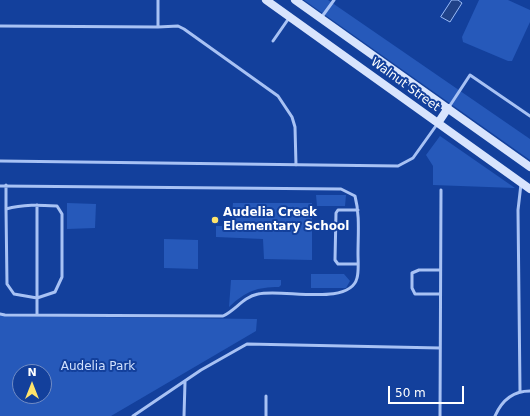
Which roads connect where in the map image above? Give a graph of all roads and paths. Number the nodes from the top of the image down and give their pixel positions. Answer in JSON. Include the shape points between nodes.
{"nodes":[{"id":1,"x":158,"y":0,"type":"edge"},
{"id":2,"x":266,"y":0,"type":"edge"},
{"id":3,"x":295,"y":0,"type":"edge"},
{"id":4,"x":334,"y":0,"type":"edge"},
{"id":5,"x":290,"y":16,"type":"junction"},
{"id":6,"x":321,"y":19,"type":"junction"},
{"id":7,"x":0,"y":26,"type":"edge"},
{"id":8,"x":158,"y":27,"type":"junction"},
{"id":9,"x":273,"y":41,"type":"dead end"},
{"id":10,"x":448,"y":108,"type":"junction"},
{"id":11,"x":530,"y":116,"type":"edge"},
{"id":12,"x":438,"y":123,"type":"junction"},
{"id":13,"x":0,"y":161,"type":"edge"},
{"id":14,"x":296,"y":165,"type":"junction"},
{"id":15,"x":530,"y":168,"type":"edge"},
{"id":16,"x":521,"y":182,"type":"junction"},
{"id":17,"x":6,"y":185,"type":"junction"},
{"id":18,"x":0,"y":186,"type":"edge"},
{"id":19,"x":530,"y":189,"type":"edge"},
{"id":20,"x":441,"y":190,"type":"dead end"},
{"id":21,"x":37,"y":205,"type":"junction"},
{"id":22,"x":6,"y":209,"type":"junction"},
{"id":23,"x":358,"y":210,"type":"junction"},
{"id":24,"x":358,"y":264,"type":"junction"},
{"id":25,"x":440,"y":270,"type":"junction"},
{"id":26,"x":440,"y":294,"type":"junction"},
{"id":27,"x":36,"y":298,"type":"junction"},
{"id":28,"x":0,"y":314,"type":"edge"},
{"id":29,"x":36,"y":315,"type":"junction"},
{"id":30,"x":440,"y":348,"type":"junction"},
{"id":31,"x":185,"y":382,"type":"junction"},
{"id":32,"x":520,"y":391,"type":"junction"},
{"id":33,"x":530,"y":391,"type":"edge"},
{"id":34,"x":266,"y":396,"type":"dead end"},
{"id":35,"x":133,"y":416,"type":"edge"},
{"id":36,"x":184,"y":416,"type":"edge"},
{"id":37,"x":266,"y":416,"type":"edge"},
{"id":38,"x":440,"y":416,"type":"edge"},
{"id":39,"x":495,"y":416,"type":"edge"}],
"edges":[{"from":1,"to":8,"type":"lane"},
{"from":2,"to":5,"type":"main road","name":"Walnut Street"},
{"from":3,"to":6,"type":"main road","name":"Walnut Street"},
{"from":4,"to":6,"type":"lane"},
{"from":5,"to":9,"type":"lane"},
{"from":5,"to":12,"type":"main road","name":"Walnut Street"},
{"from":6,"to":10,"type":"main road","name":"Walnut Street"},
{"from":7,"to":8,"type":"lane"},
{"from":8,"to":14,"type":"lane","via":[[178,26],[184,29],[278,96],[292,117],[295,127]]},
{"from":10,"to":11,"type":"lane","via":[[470,75]]},
{"from":10,"to":12,"type":"main road"},
{"from":10,"to":15,"type":"main road","name":"Walnut Street"},
{"from":12,"to":14,"type":"lane","via":[[413,158],[398,166]]},
{"from":12,"to":16,"type":"main road","name":"Walnut Street"},
{"from":13,"to":14,"type":"lane"},
{"from":16,"to":19,"type":"main road","name":"Walnut Street"},
{"from":16,"to":32,"type":"lane","via":[[518,210]]},
{"from":17,"to":18,"type":"lane"},
{"from":17,"to":22,"type":"lane"},
{"from":17,"to":23,"type":"lane","via":[[341,190],[355,196]]},
{"from":20,"to":25,"type":"lane"},
{"from":21,"to":22,"type":"lane","via":[[18,205]]},
{"from":21,"to":27,"type":"lane"},
{"from":21,"to":27,"type":"lane","via":[[57,206],[62,214],[62,277],[55,292]]},
{"from":22,"to":27,"type":"lane","via":[[6,284],[14,294]]},
{"from":23,"to":24,"type":"lane"},
{"from":23,"to":24,"type":"lane","via":[[338,210],[336,213],[336,262]]},
{"from":24,"to":29,"type":"lane","via":[[358,279],[350,289],[335,295],[260,293],[247,296],[232,312],[223,316]]},
{"from":25,"to":26,"type":"lane"},
{"from":25,"to":26,"type":"lane","via":[[419,270],[412,273],[412,288],[415,294]]},
{"from":26,"to":30,"type":"lane"},
{"from":27,"to":29,"type":"lane"},
{"from":28,"to":29,"type":"lane"},
{"from":30,"to":31,"type":"lane","via":[[247,344]]},
{"from":30,"to":38,"type":"lane"},
{"from":31,"to":35,"type":"lane"},
{"from":31,"to":36,"type":"lane"},
{"from":32,"to":33,"type":"lane"},
{"from":32,"to":39,"type":"lane","via":[[512,394]]},
{"from":34,"to":37,"type":"lane"}]}
